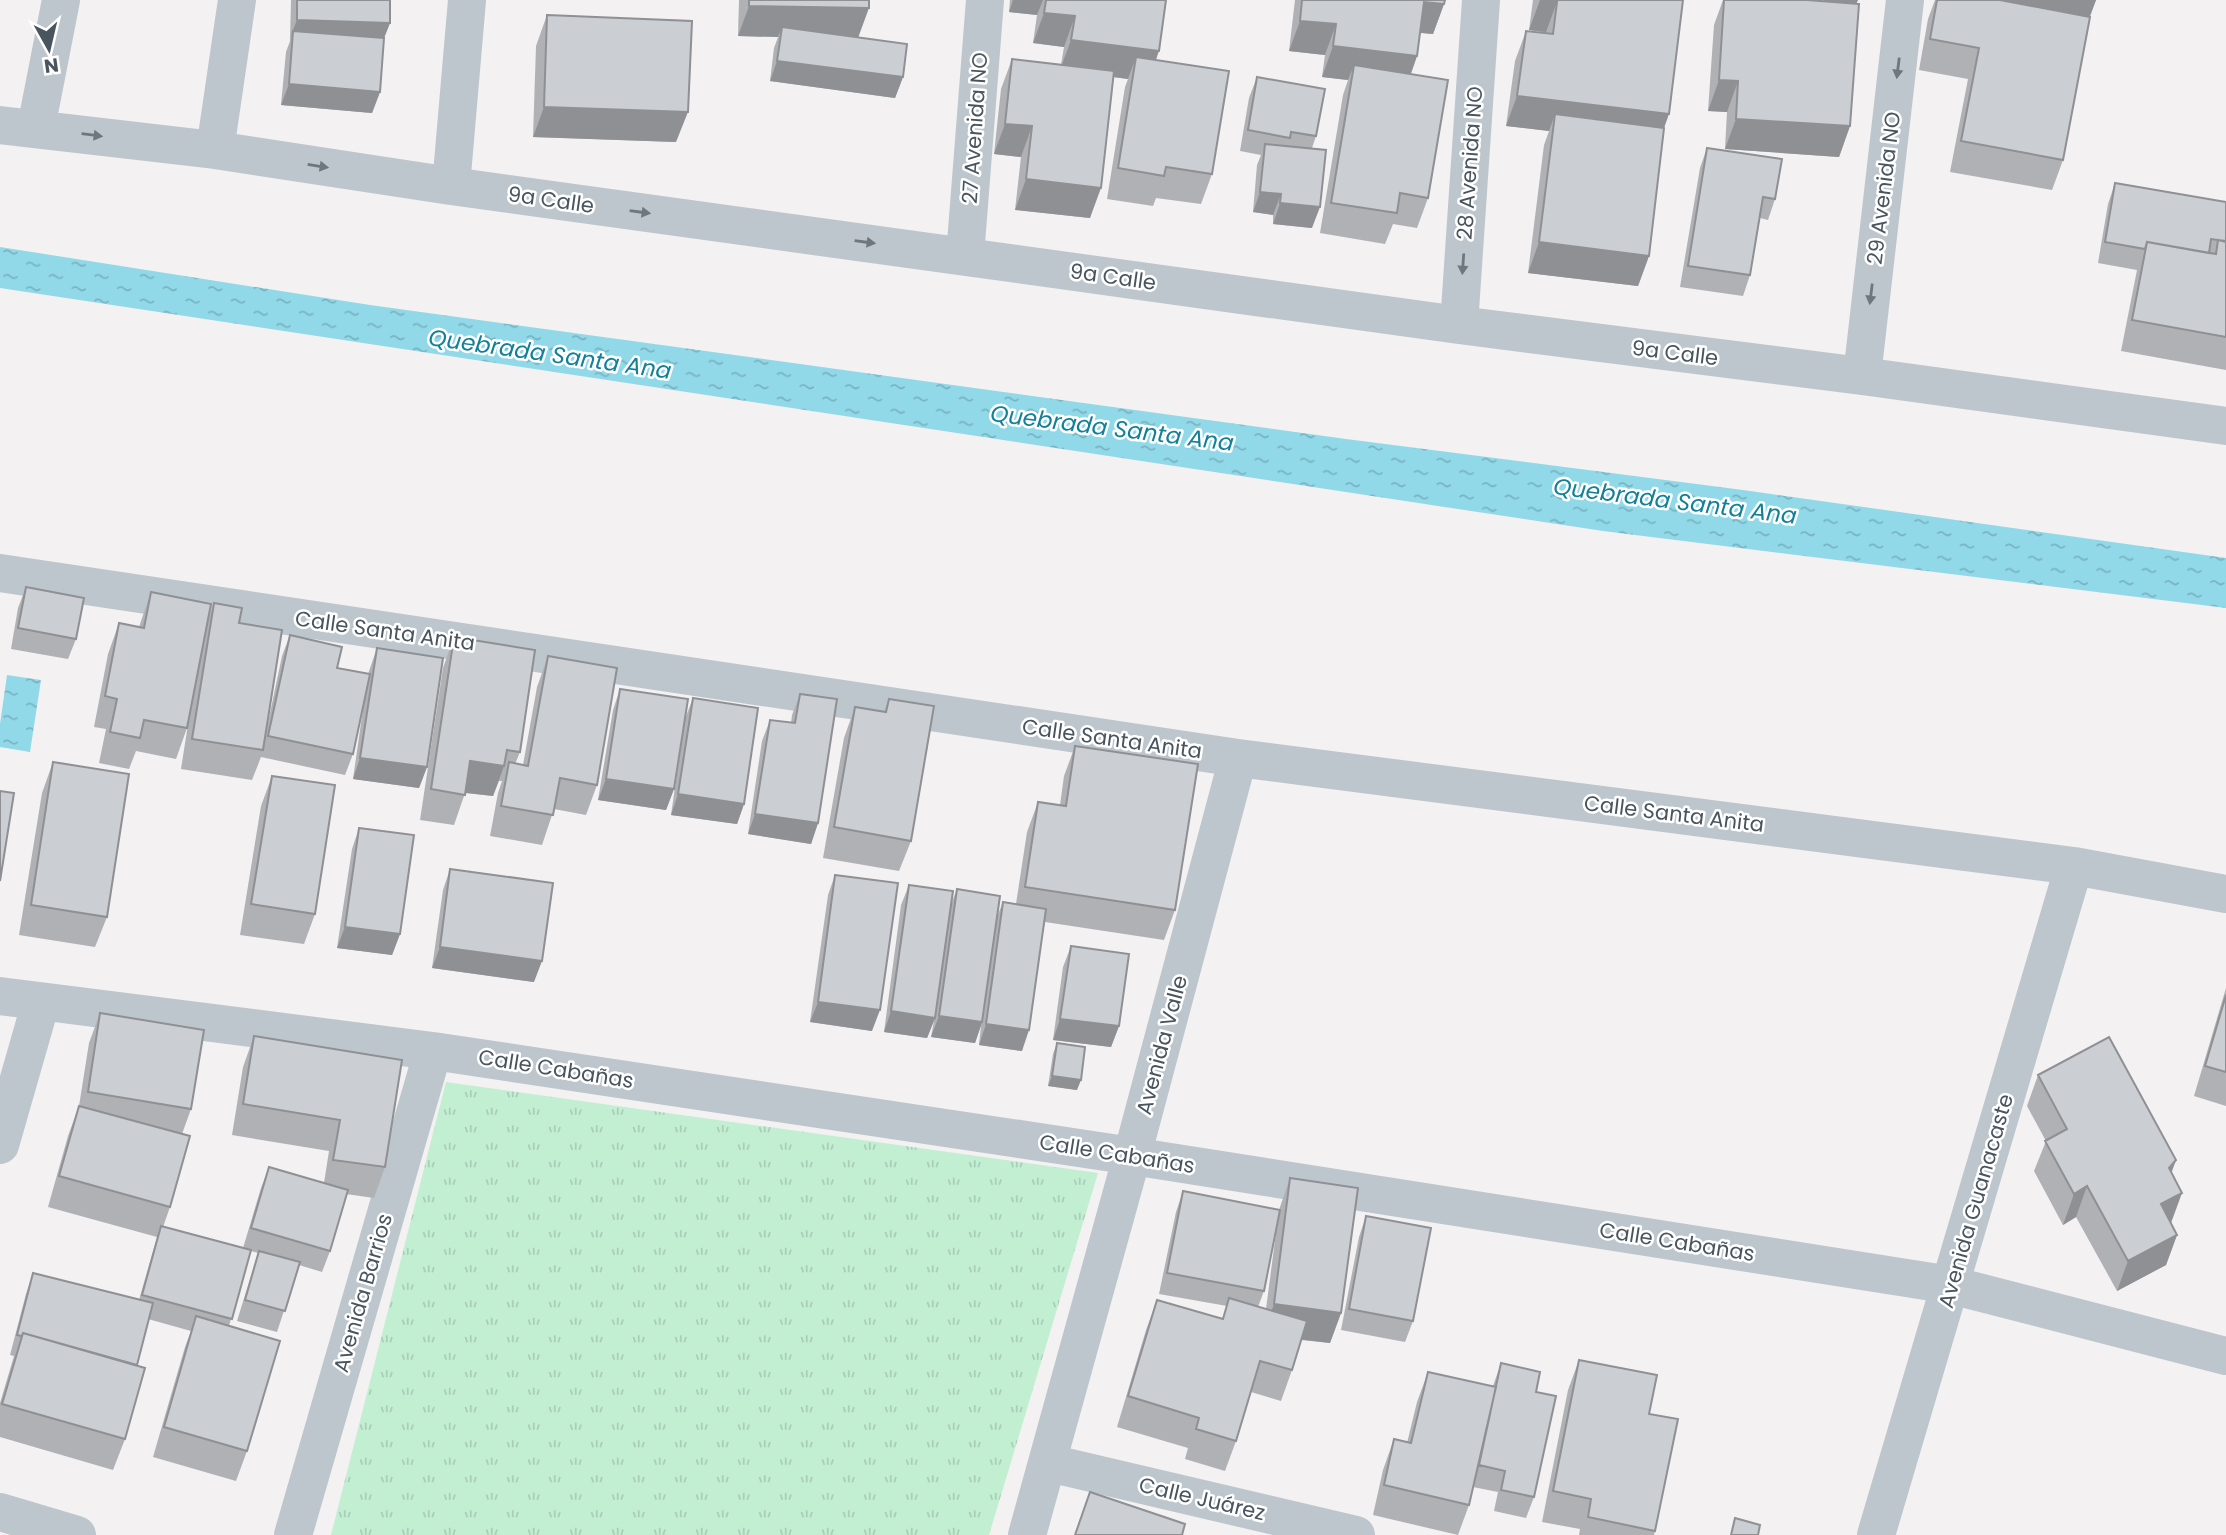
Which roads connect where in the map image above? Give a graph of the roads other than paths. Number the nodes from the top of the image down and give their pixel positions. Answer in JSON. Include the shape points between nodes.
{"nodes":[{"id":1,"x":61,"y":0,"type":"edge"},
{"id":2,"x":237,"y":0,"type":"edge"},
{"id":3,"x":467,"y":0,"type":"edge"},
{"id":4,"x":985,"y":0,"type":"edge"},
{"id":5,"x":1481,"y":0,"type":"edge"},
{"id":6,"x":1905,"y":0,"type":"edge"},
{"id":7,"x":18,"y":126,"type":"edge"},
{"id":8,"x":215,"y":150,"type":"junction"},
{"id":9,"x":451,"y":186,"type":"junction"},
{"id":10,"x":965,"y":256,"type":"junction"},
{"id":11,"x":1459,"y":325,"type":"junction"},
{"id":12,"x":1862,"y":376,"type":"junction"},
{"id":13,"x":2226,"y":426,"type":"edge"},
{"id":14,"x":0,"y":573,"type":"edge"},
{"id":15,"x":1238,"y":758,"type":"junction"},
{"id":16,"x":2074,"y":866,"type":"junction"},
{"id":17,"x":2226,"y":894,"type":"edge"},
{"id":18,"x":0,"y":996,"type":"edge"},
{"id":19,"x":41,"y":1002,"type":"junction"},
{"id":20,"x":433,"y":1051,"type":"junction"},
{"id":21,"x":0,"y":1145,"type":"edge"},
{"id":22,"x":1132,"y":1156,"type":"junction"},
{"id":23,"x":1951,"y":1285,"type":"junction"},
{"id":24,"x":2226,"y":1356,"type":"edge"},
{"id":25,"x":1049,"y":1463,"type":"junction"},
{"id":26,"x":0,"y":1512,"type":"edge"},
{"id":27,"x":76,"y":1535,"type":"edge"},
{"id":28,"x":293,"y":1535,"type":"edge"},
{"id":29,"x":1027,"y":1535,"type":"edge"},
{"id":30,"x":1356,"y":1535,"type":"edge"},
{"id":31,"x":1876,"y":1535,"type":"edge"}],
"edges":[{"from":1,"to":7,"type":"street"},
{"from":2,"to":8,"type":"street"},
{"from":3,"to":9,"type":"street"},
{"from":4,"to":10,"type":"street","name":"27 Avenida NO"},
{"from":5,"to":11,"type":"street","name":"28 Avenida NO","one_way":true},
{"from":6,"to":12,"type":"street","name":"29 Avenida NO","one_way":true},
{"from":7,"to":8,"type":"street","name":"9a Calle","one_way":true},
{"from":8,"to":9,"type":"street","name":"9a Calle","one_way":true},
{"from":9,"to":10,"type":"street","name":"9a Calle","one_way":true},
{"from":10,"to":11,"type":"street","name":"9a Calle"},
{"from":11,"to":12,"type":"street","name":"9a Calle"},
{"from":12,"to":13,"type":"street","name":"9a Calle"},
{"from":14,"to":15,"type":"street","name":"Calle Santa Anita"},
{"from":15,"to":16,"type":"street","name":"Calle Santa Anita"},
{"from":15,"to":22,"type":"street","name":"Avenida Valle"},
{"from":16,"to":17,"type":"street","name":"Calle Santa Anita"},
{"from":16,"to":23,"type":"street","name":"Avenida Guanacaste"},
{"from":18,"to":19,"type":"street","name":"Calle Cabañas"},
{"from":19,"to":20,"type":"street","name":"Calle Cabañas"},
{"from":19,"to":21,"type":"street"},
{"from":20,"to":22,"type":"street","name":"Calle Cabañas"},
{"from":20,"to":28,"type":"street","name":"Avenida Barrios"},
{"from":22,"to":23,"type":"street","name":"Calle Cabañas"},
{"from":22,"to":25,"type":"street","name":"Avenida Valle"},
{"from":23,"to":24,"type":"street","name":"Calle Cabañas"},
{"from":23,"to":31,"type":"street","name":"Avenida Guanacaste"},
{"from":25,"to":29,"type":"street","name":"Avenida Valle"},
{"from":25,"to":30,"type":"street","name":"Calle Juárez"},
{"from":26,"to":27,"type":"street"}]}
